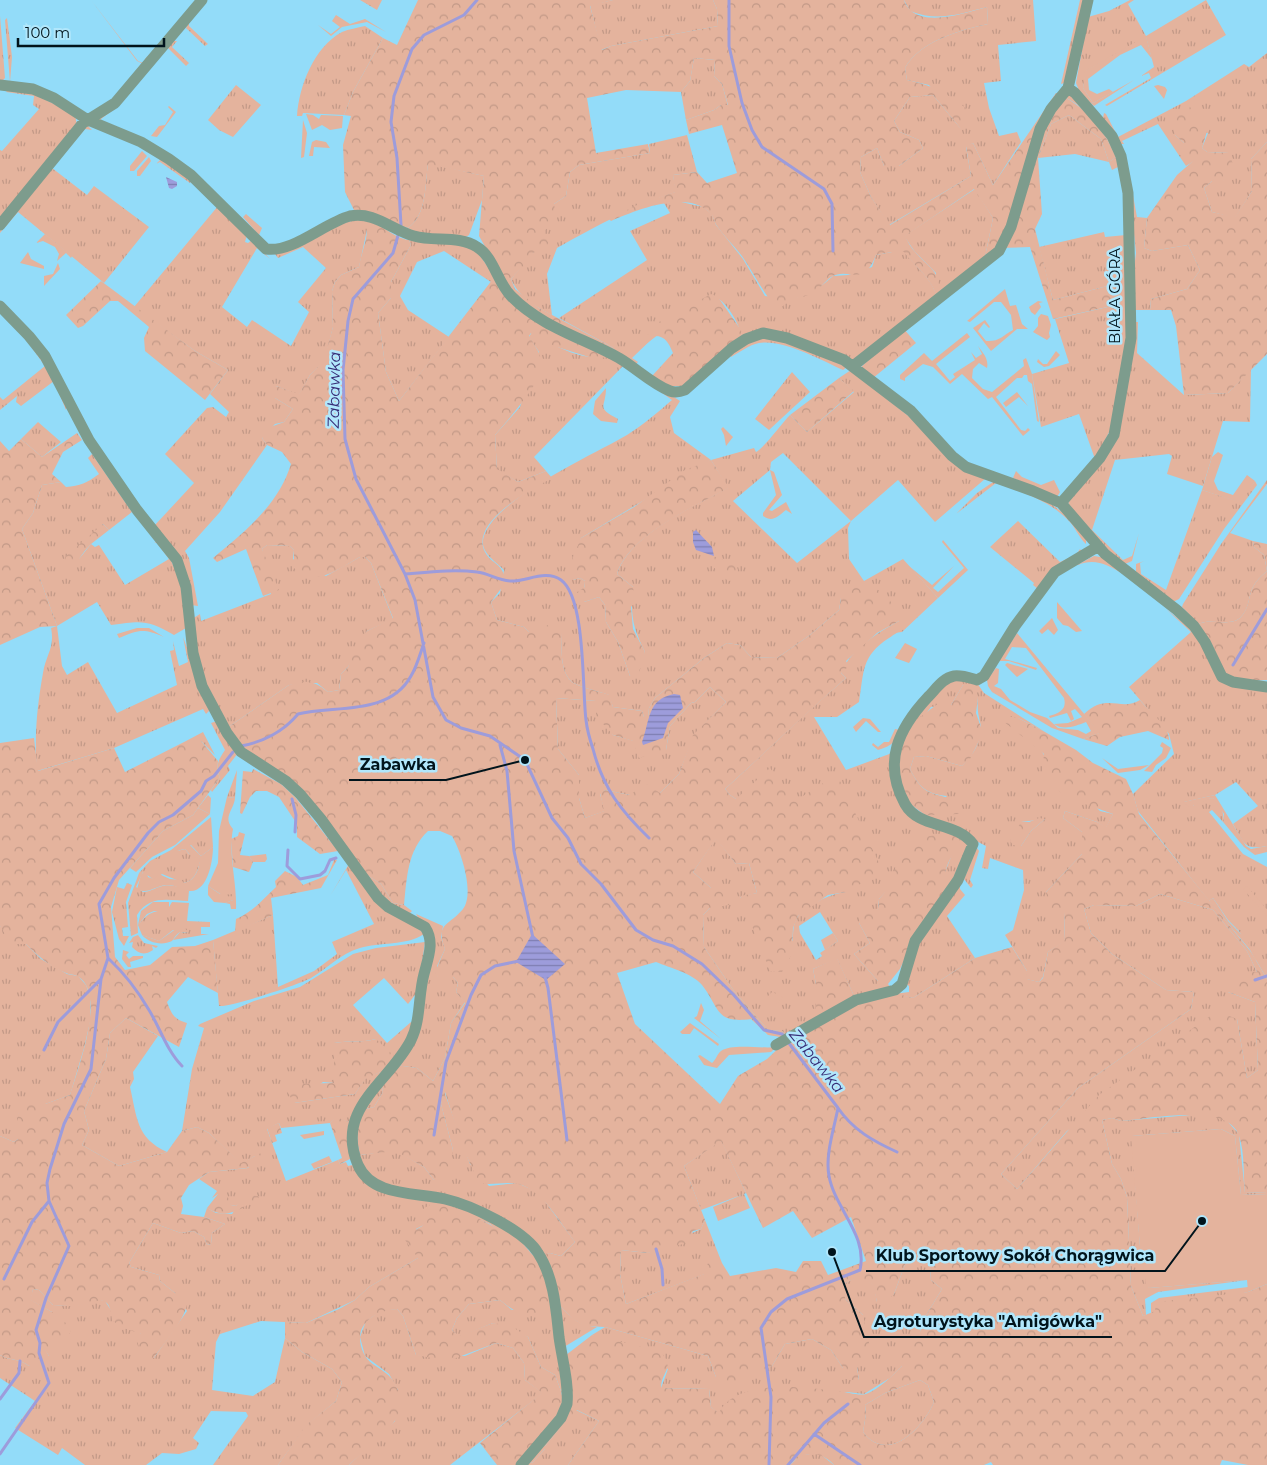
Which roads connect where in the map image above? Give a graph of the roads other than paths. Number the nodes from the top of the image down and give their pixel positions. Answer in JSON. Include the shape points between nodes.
{"nodes":[{"id":1,"x":202,"y":0,"type":"edge"},
{"id":2,"x":1088,"y":0,"type":"edge"},
{"id":3,"x":0,"y":85,"type":"edge"},
{"id":4,"x":1068,"y":88,"type":"junction"},
{"id":5,"x":88,"y":120,"type":"junction"},
{"id":6,"x":0,"y":225,"type":"edge"},
{"id":7,"x":0,"y":306,"type":"edge"},
{"id":8,"x":854,"y":366,"type":"junction"},
{"id":9,"x":1061,"y":503,"type":"junction"},
{"id":10,"x":1098,"y":547,"type":"junction"},
{"id":11,"x":1267,"y":688,"type":"edge"},
{"id":12,"x":781,"y":1041,"type":"dead end"},
{"id":13,"x":522,"y":1465,"type":"edge"}],
"edges":[{"from":1,"to":5,"type":"street","via":[[115,102]]},
{"from":2,"to":4,"type":"street"},
{"from":3,"to":5,"type":"street","via":[[34,89]]},
{"from":4,"to":8,"type":"street","via":[[1040,129],[1011,227],[999,251]]},
{"from":4,"to":9,"type":"street","name":"BIAŁA GÓRA","via":[[1112,136],[1122,156],[1128,192],[1131,338],[1114,435],[1100,458]]},
{"from":5,"to":6,"type":"street"},
{"from":5,"to":8,"type":"street","via":[[141,142],[169,159],[191,175],[266,249],[286,247],[352,216],[372,217],[424,238],[471,243],[486,255],[505,288],[522,306],[552,326],[617,357],[669,391],[685,390],[732,348],[763,333],[787,338]]},
{"from":7,"to":13,"type":"street","via":[[45,356],[89,440],[131,502],[177,560],[186,587],[193,653],[202,686],[226,733],[241,752],[300,794],[378,898],[428,932],[431,946],[416,1028],[402,1055],[360,1108],[354,1131],[355,1155],[370,1181],[390,1190],[447,1199],[480,1212],[525,1239],[543,1261],[554,1296],[568,1397],[561,1418]]},
{"from":8,"to":9,"type":"street","via":[[911,411],[966,467]]},
{"from":9,"to":10,"type":"street"},
{"from":10,"to":11,"type":"street","via":[[1194,626],[1222,677]]},
{"from":10,"to":12,"type":"street","via":[[1055,572],[1015,626],[984,676],[977,680],[958,676],[947,678],[911,717],[901,733],[894,763],[898,785],[907,806],[923,819],[963,833],[972,844],[958,880],[915,940],[902,984],[895,990],[856,1000]]}]}
